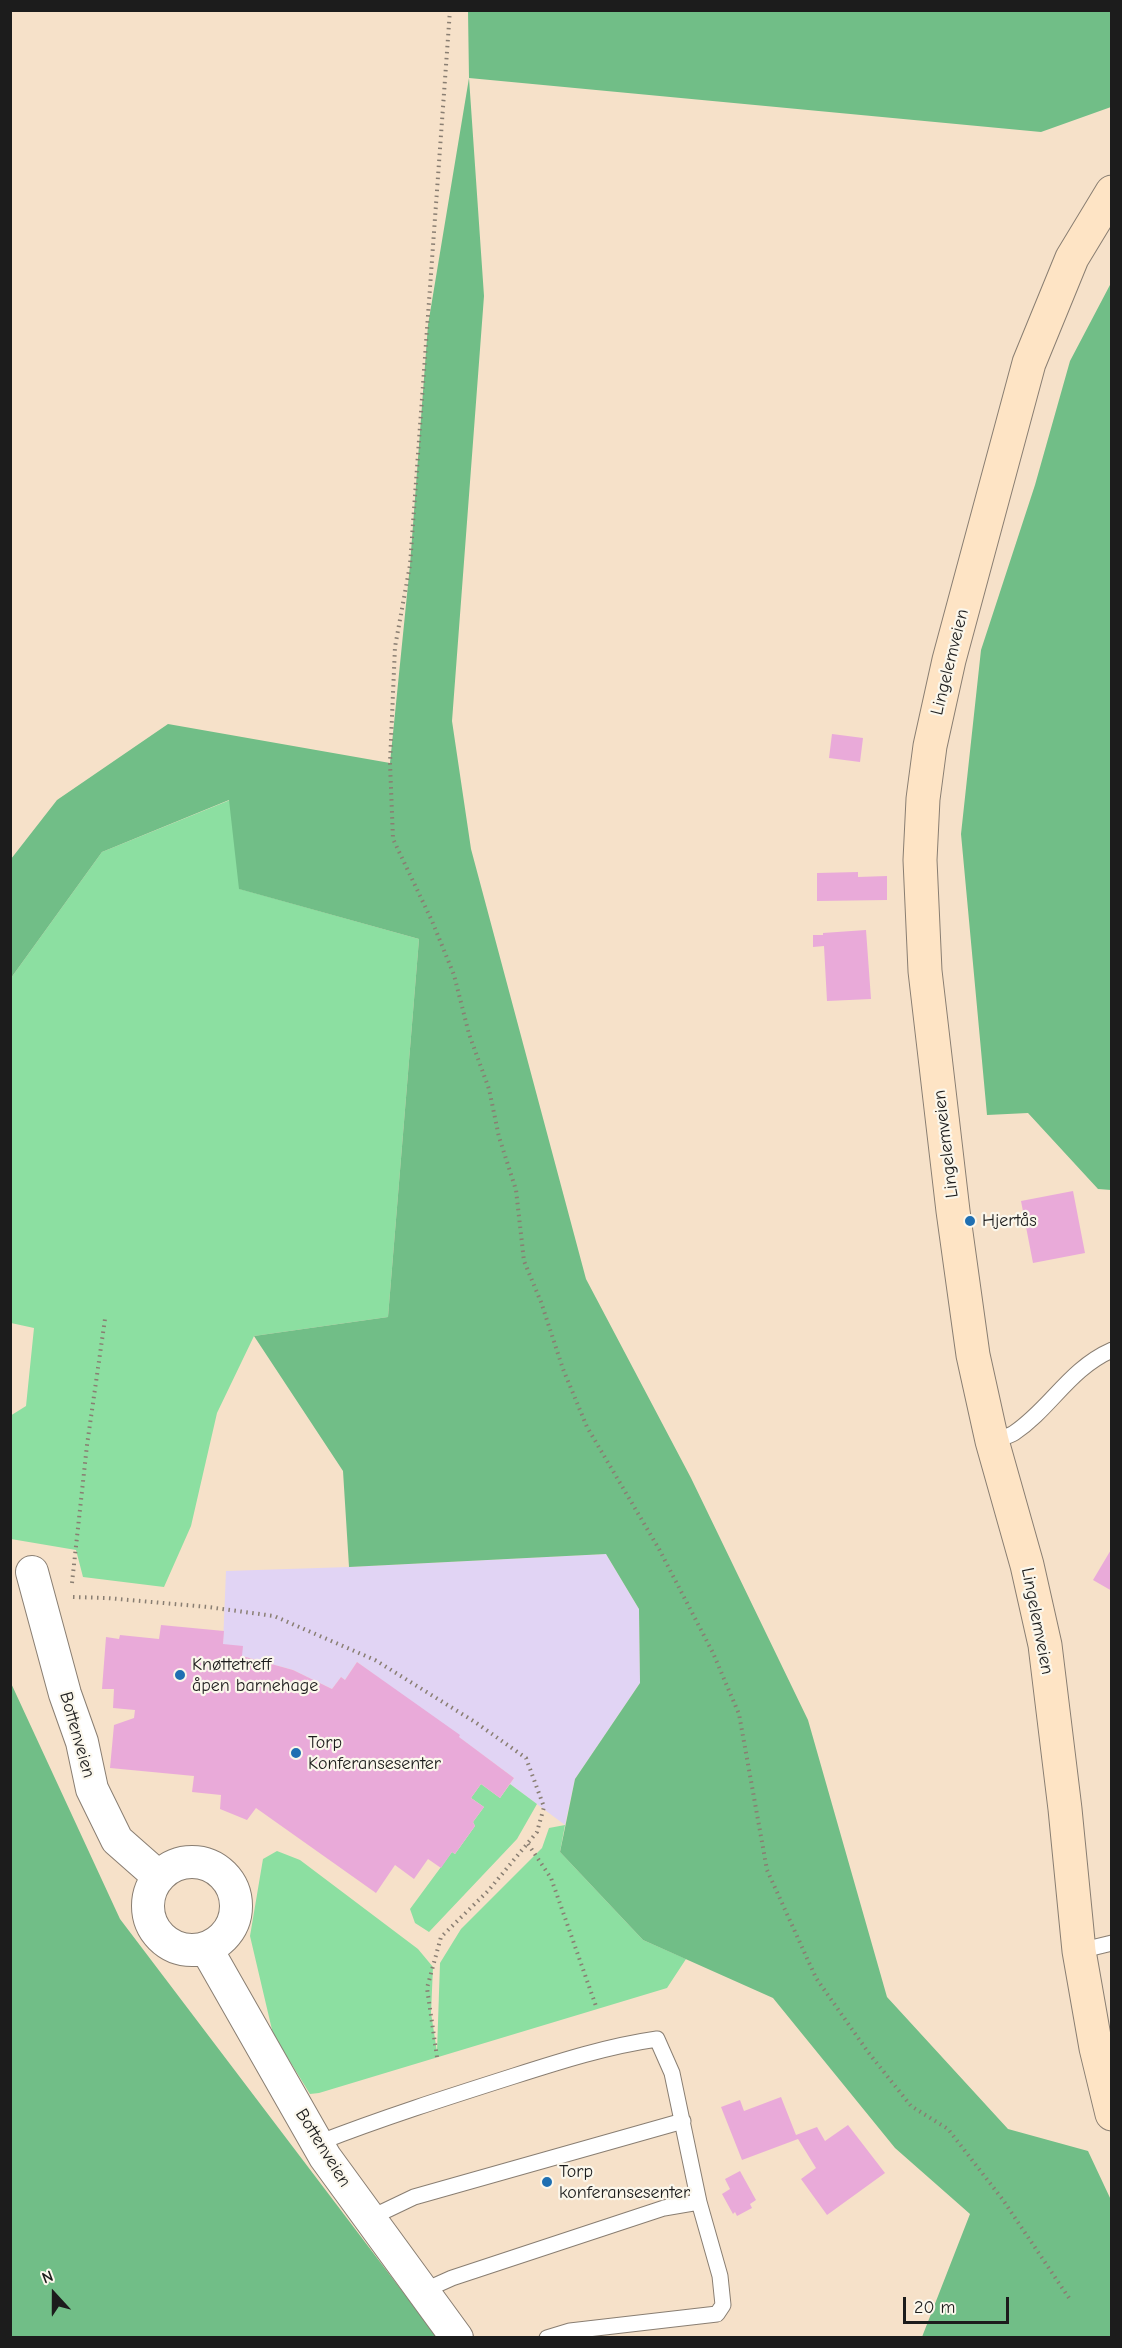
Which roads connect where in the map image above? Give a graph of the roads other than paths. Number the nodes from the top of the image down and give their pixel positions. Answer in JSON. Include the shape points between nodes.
{"nodes":[{"id":1,"x":1112,"y":192,"type":"edge"},
{"id":2,"x":1112,"y":1350,"type":"edge"},
{"id":3,"x":992,"y":1441,"type":"junction"},
{"id":4,"x":32,"y":1572,"type":"dead end"},
{"id":5,"x":159,"y":1877,"type":"junction"},
{"id":6,"x":1112,"y":1943,"type":"edge"},
{"id":7,"x":206,"y":1948,"type":"junction"},
{"id":8,"x":1079,"y":1951,"type":"junction"},
{"id":9,"x":1112,"y":2114,"type":"edge"},
{"id":10,"x":683,"y":2121,"type":"junction"},
{"id":11,"x":318,"y":2143,"type":"junction"},
{"id":12,"x":699,"y":2202,"type":"junction"},
{"id":13,"x":370,"y":2218,"type":"junction"},
{"id":14,"x":423,"y":2291,"type":"junction"},
{"id":15,"x":457,"y":2337,"type":"edge"},
{"id":16,"x":547,"y":2337,"type":"edge"}],
"edges":[{"from":1,"to":3,"type":"main road","name":"Lingelemveien","via":[[1072,258],[1029,363],[949,660],[923,799],[920,860],[927,983],[972,1344]]},
{"from":2,"to":3,"type":"lane","via":[[1074,1374],[1013,1434]]},
{"from":3,"to":8,"type":"main road","name":"Lingelemveien","via":[[1045,1645]]},
{"from":4,"to":5,"type":"street","name":"Bottenveien","via":[[92,1789],[117,1840]]},
{"from":5,"to":7,"type":"street","via":[[149,1893],[147,1907],[156,1932],[178,1948]]},
{"from":5,"to":7,"type":"street","via":[[178,1864],[194,1862],[222,1873],[231,1885],[235,1915],[219,1941]]},
{"from":6,"to":8,"type":"lane"},
{"from":7,"to":11,"type":"street","name":"Bottenveien"},
{"from":8,"to":9,"type":"main road","name":"Lingelemveien"},
{"from":10,"to":11,"type":"lane","via":[[672,2073],[657,2039],[621,2044],[555,2063]]},
{"from":10,"to":12,"type":"lane"},
{"from":10,"to":13,"type":"lane","via":[[414,2197]]},
{"from":11,"to":13,"type":"street","name":"Bottenveien"},
{"from":12,"to":14,"type":"lane","via":[[664,2208]]},
{"from":12,"to":16,"type":"lane","via":[[720,2276],[723,2305],[717,2314]]},
{"from":13,"to":14,"type":"street","name":"Bottenveien"},
{"from":14,"to":15,"type":"street","name":"Bottenveien"}]}
